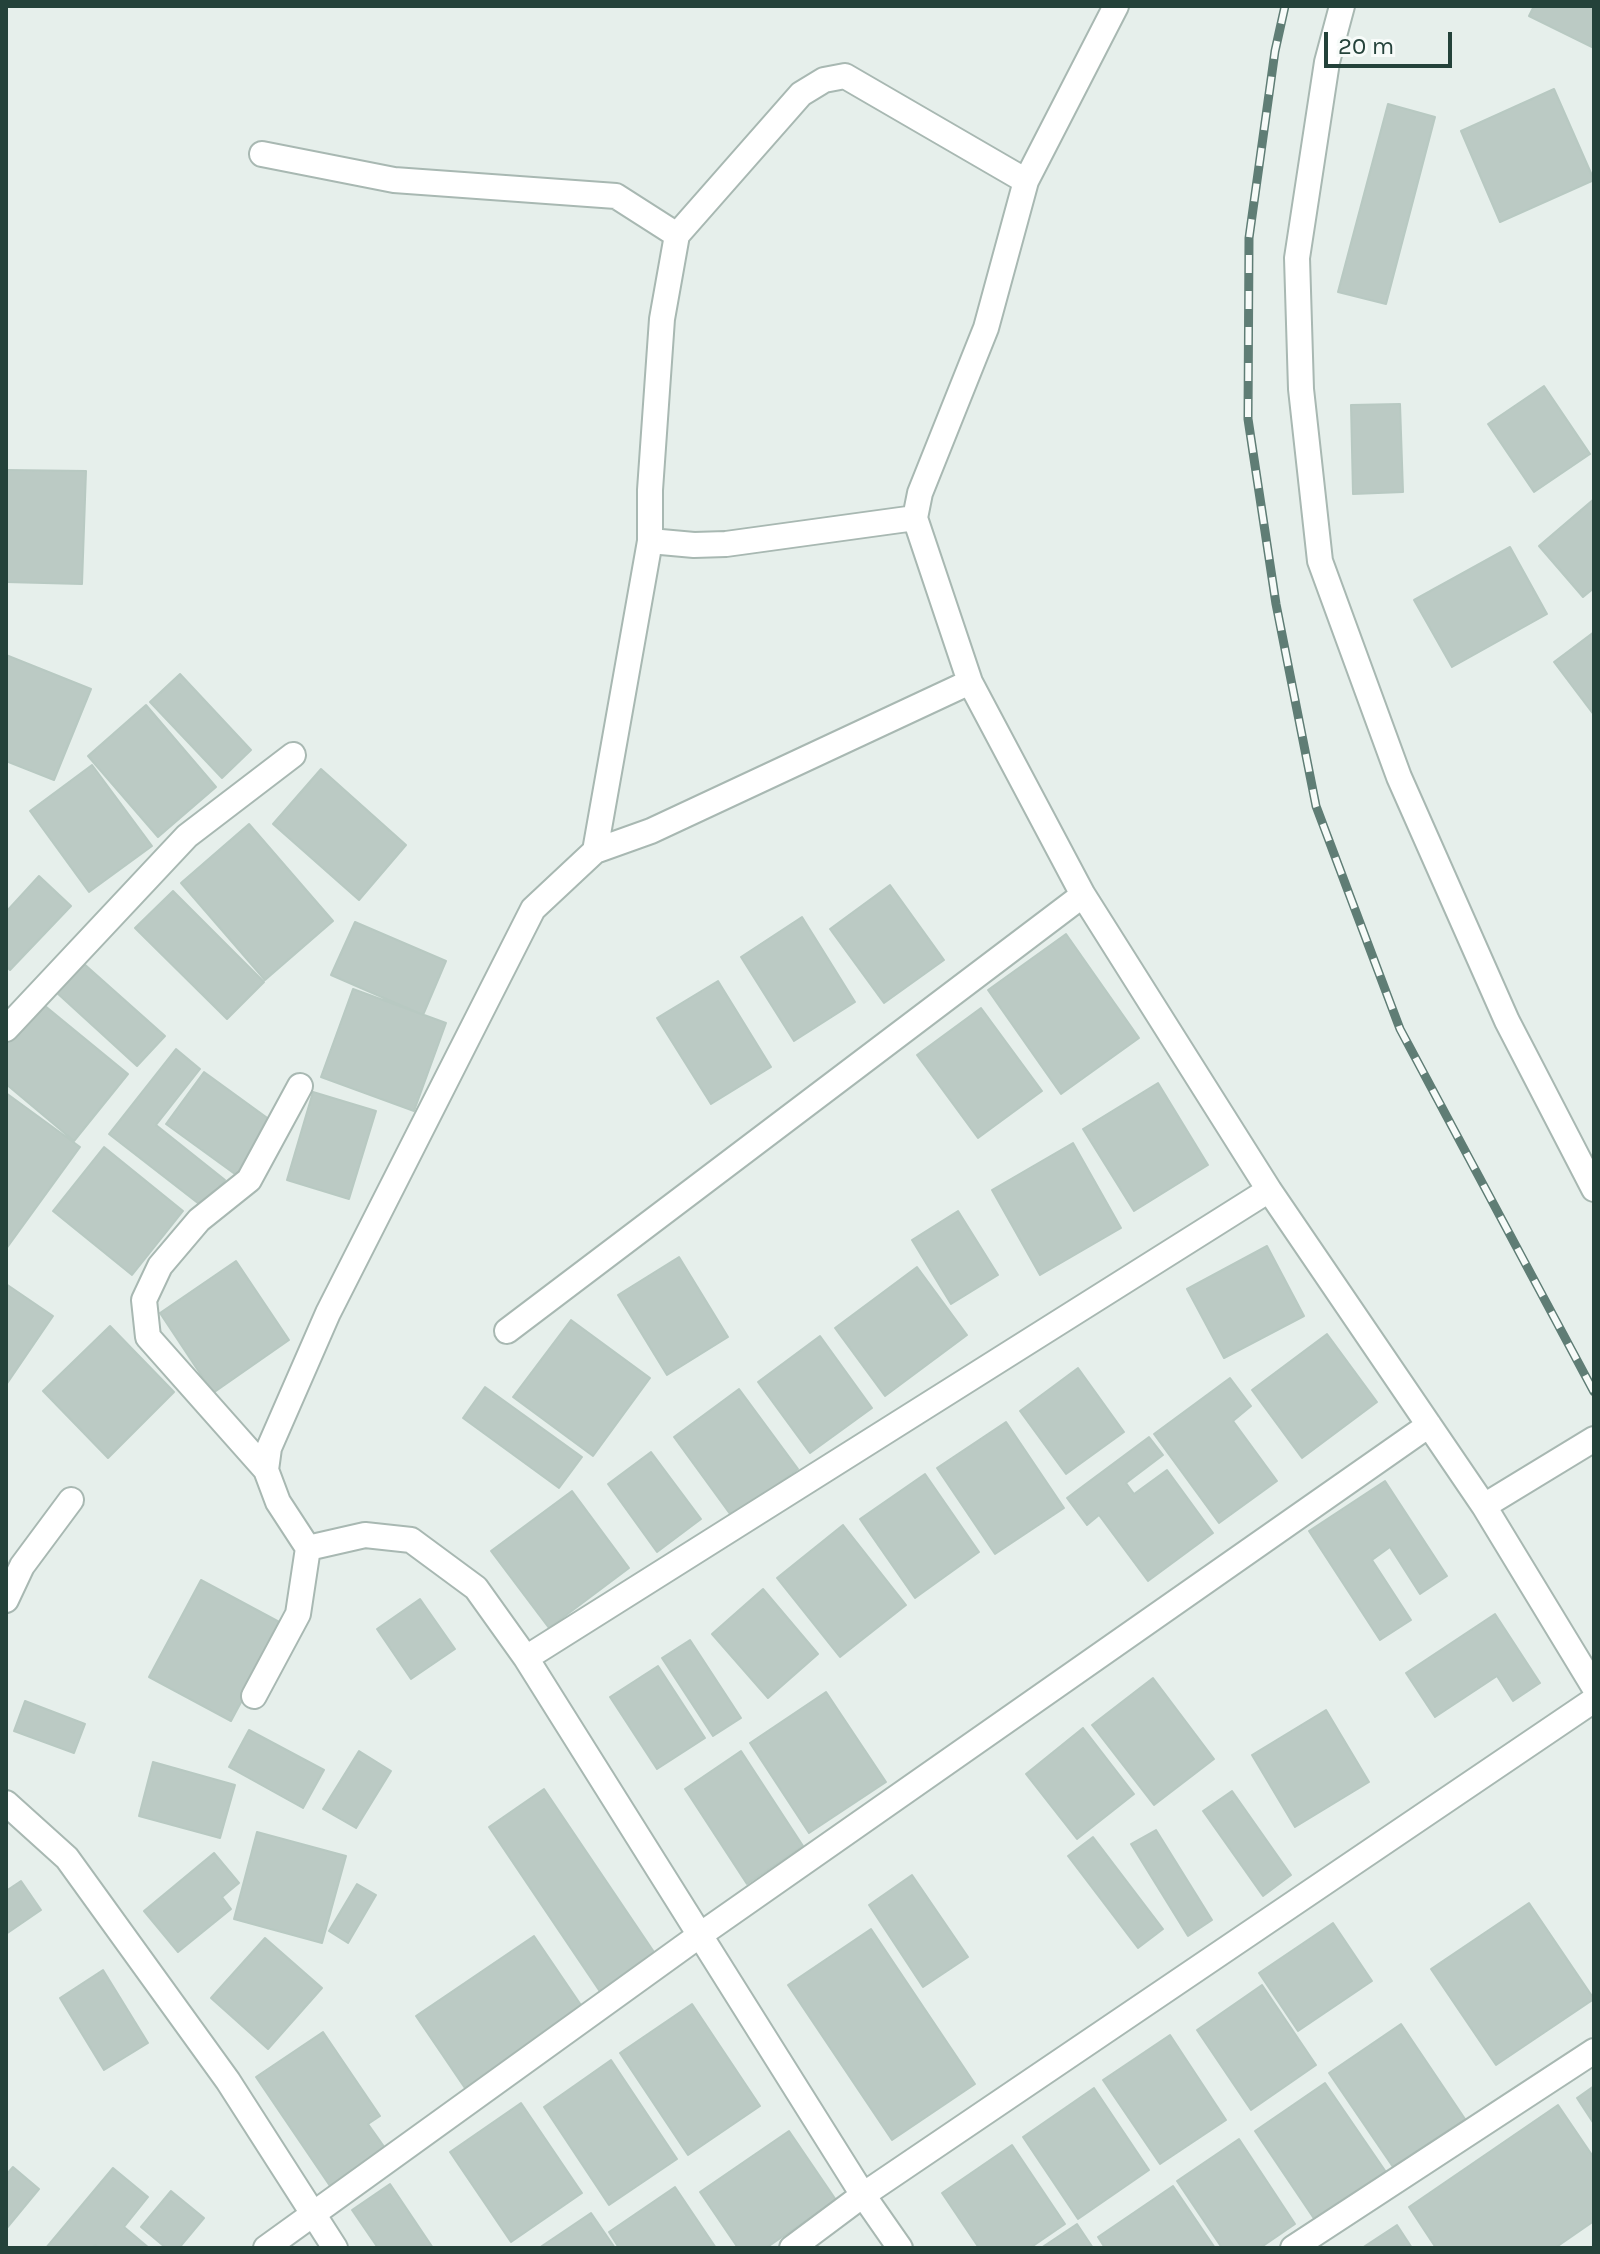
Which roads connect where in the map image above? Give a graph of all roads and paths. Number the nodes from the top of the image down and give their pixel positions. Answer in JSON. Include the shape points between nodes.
{"nodes":[{"id":1,"x":1116,"y":6,"type":"edge"},
{"id":2,"x":1342,"y":6,"type":"edge"},
{"id":3,"x":262,"y":154,"type":"dead end"},
{"id":4,"x":1026,"y":181,"type":"junction"},
{"id":5,"x":677,"y":235,"type":"junction"},
{"id":6,"x":915,"y":518,"type":"junction"},
{"id":7,"x":650,"y":541,"type":"junction"},
{"id":8,"x":970,"y":682,"type":"junction"},
{"id":9,"x":293,"y":755,"type":"dead end"},
{"id":10,"x":595,"y":851,"type":"junction"},
{"id":11,"x":1083,"y":895,"type":"junction"},
{"id":12,"x":6,"y":1029,"type":"edge"},
{"id":13,"x":300,"y":1086,"type":"dead end"},
{"id":14,"x":1594,"y":1189,"type":"edge"},
{"id":15,"x":1269,"y":1190,"type":"junction"},
{"id":16,"x":507,"y":1331,"type":"dead end"},
{"id":17,"x":1429,"y":1425,"type":"junction"},
{"id":18,"x":1594,"y":1439,"type":"edge"},
{"id":19,"x":266,"y":1470,"type":"junction"},
{"id":20,"x":71,"y":1500,"type":"dead end"},
{"id":21,"x":1484,"y":1506,"type":"junction"},
{"id":22,"x":308,"y":1548,"type":"junction"},
{"id":23,"x":6,"y":1600,"type":"edge"},
{"id":24,"x":526,"y":1658,"type":"junction"},
{"id":25,"x":1594,"y":1687,"type":"edge"},
{"id":26,"x":254,"y":1696,"type":"dead end"},
{"id":27,"x":1594,"y":1700,"type":"edge"},
{"id":28,"x":6,"y":1803,"type":"edge"},
{"id":29,"x":700,"y":1935,"type":"junction"},
{"id":30,"x":1594,"y":2051,"type":"edge"},
{"id":31,"x":863,"y":2195,"type":"junction"},
{"id":32,"x":314,"y":2215,"type":"junction"},
{"id":33,"x":266,"y":2248,"type":"edge"},
{"id":34,"x":335,"y":2248,"type":"edge"},
{"id":35,"x":792,"y":2248,"type":"edge"},
{"id":36,"x":900,"y":2248,"type":"edge"},
{"id":37,"x":1293,"y":2248,"type":"edge"}],
"edges":[{"from":1,"to":4,"type":"street"},
{"from":2,"to":14,"type":"street","via":[[1327,62],[1297,258],[1301,389],[1320,561],[1399,777],[1507,1021]]},
{"from":3,"to":5,"type":"street","via":[[394,180],[616,196]]},
{"from":4,"to":5,"type":"street","via":[[845,76],[824,80],[801,94]]},
{"from":4,"to":6,"type":"street","via":[[986,328],[920,493]]},
{"from":5,"to":7,"type":"street","via":[[662,319]]},
{"from":6,"to":7,"type":"street","via":[[726,544]]},
{"from":6,"to":8,"type":"street"},
{"from":7,"to":10,"type":"street"},
{"from":8,"to":10,"type":"street","via":[[651,831]]},
{"from":8,"to":11,"type":"street"},
{"from":9,"to":12,"type":"street","via":[[187,836]]},
{"from":10,"to":19,"type":"street","via":[[533,909],[328,1313],[269,1448]]},
{"from":11,"to":15,"type":"street"},
{"from":11,"to":16,"type":"street"},
{"from":13,"to":19,"type":"street","via":[[249,1180],[199,1220],[160,1266],[144,1300],[148,1337]]},
{"from":15,"to":17,"type":"street"},
{"from":15,"to":24,"type":"street"},
{"from":17,"to":21,"type":"street"},
{"from":17,"to":29,"type":"street"},
{"from":18,"to":21,"type":"street"},
{"from":19,"to":22,"type":"street","via":[[278,1502]]},
{"from":20,"to":23,"type":"street","via":[[22,1566]]},
{"from":21,"to":25,"type":"street"},
{"from":22,"to":24,"type":"street","via":[[365,1535],[411,1540],[476,1588]]},
{"from":22,"to":26,"type":"street","via":[[298,1614]]},
{"from":24,"to":29,"type":"street"},
{"from":27,"to":31,"type":"street"},
{"from":28,"to":32,"type":"street","via":[[67,1858],[228,2081]]},
{"from":29,"to":31,"type":"street"},
{"from":29,"to":32,"type":"street"},
{"from":30,"to":37,"type":"street"},
{"from":31,"to":35,"type":"street"},
{"from":31,"to":36,"type":"street"},
{"from":32,"to":33,"type":"street"},
{"from":32,"to":34,"type":"street"}]}
